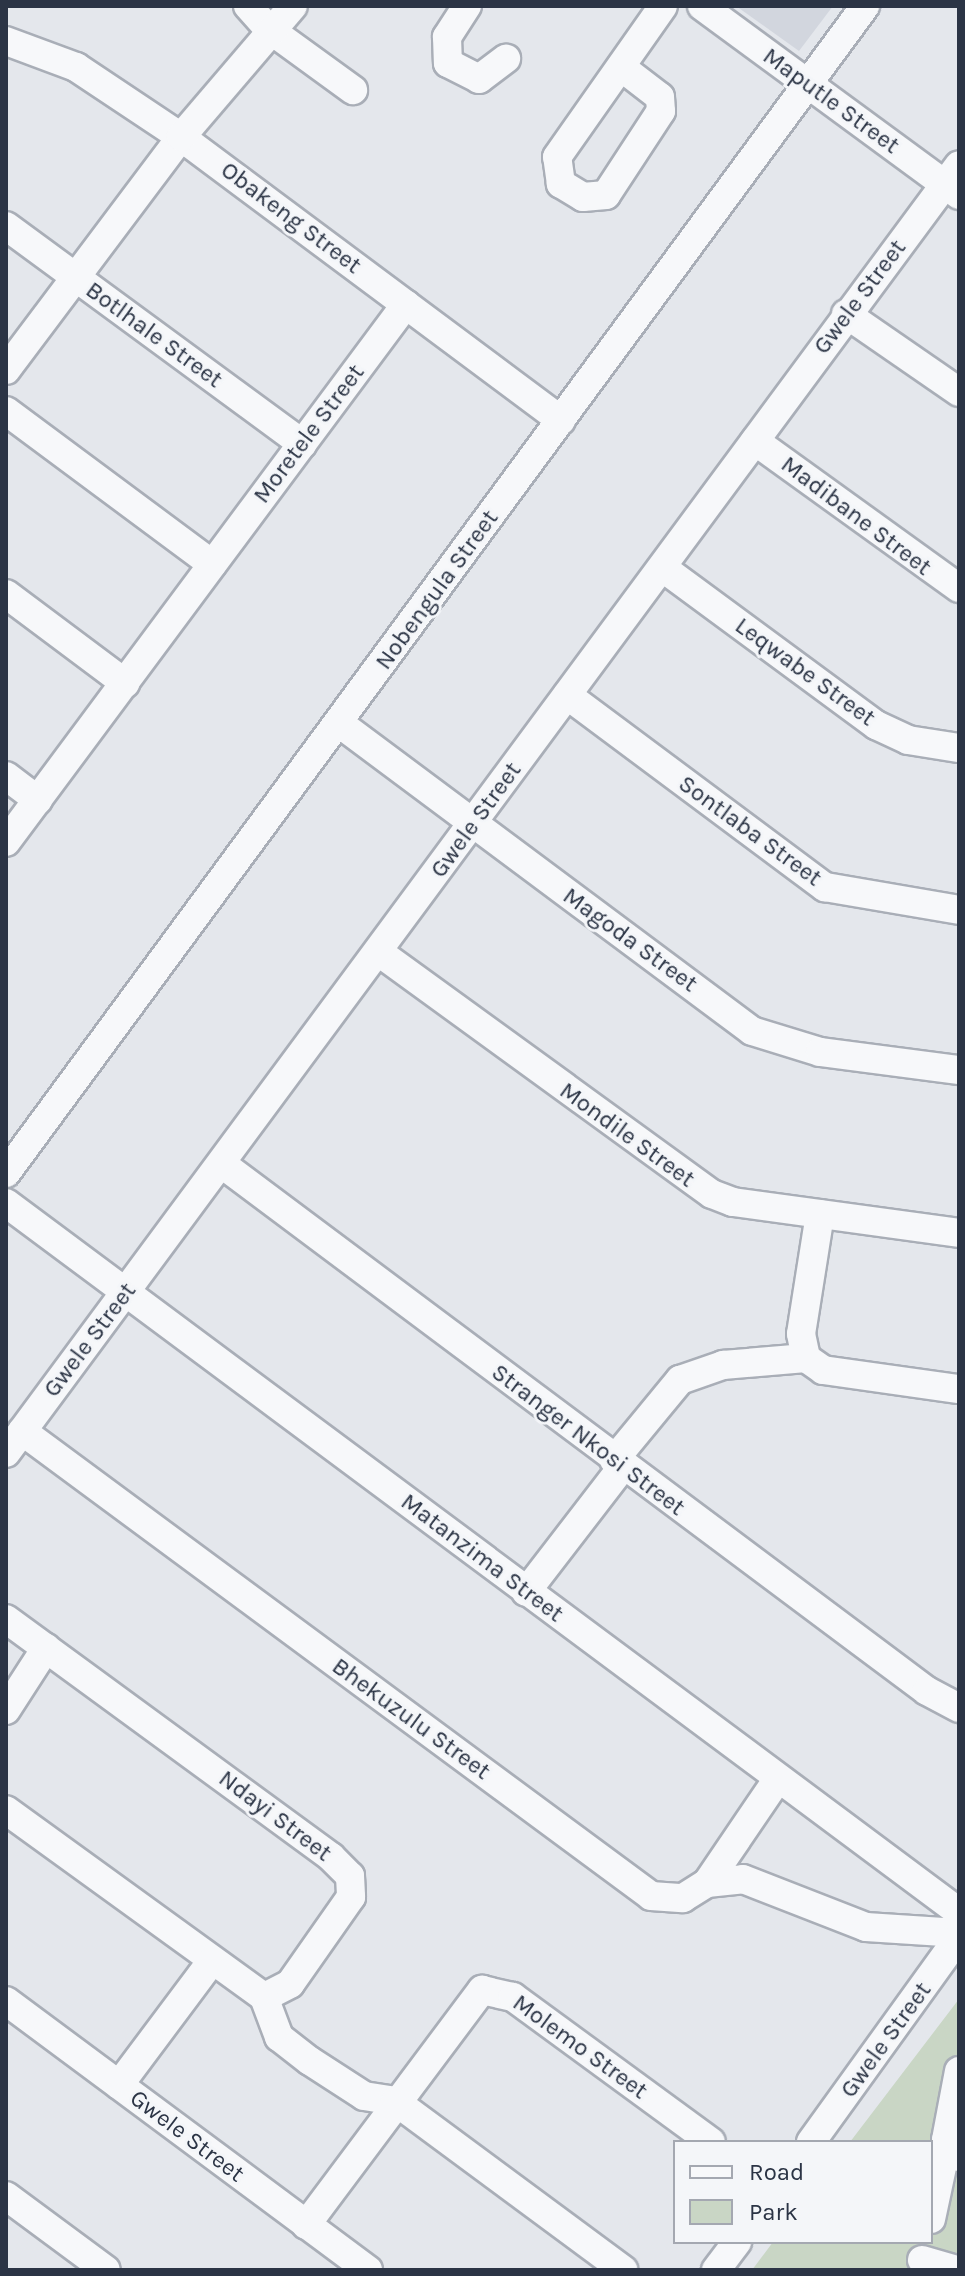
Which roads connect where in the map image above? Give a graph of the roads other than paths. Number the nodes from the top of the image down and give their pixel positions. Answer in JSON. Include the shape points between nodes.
{"nodes":[{"id":1,"x":248,"y":6,"type":"edge"},
{"id":2,"x":293,"y":6,"type":"edge"},
{"id":3,"x":467,"y":6,"type":"edge"},
{"id":4,"x":663,"y":6,"type":"edge"},
{"id":5,"x":702,"y":6,"type":"edge"},
{"id":6,"x":865,"y":6,"type":"edge"},
{"id":7,"x":269,"y":29,"type":"junction"},
{"id":8,"x":6,"y":41,"type":"edge"},
{"id":9,"x":506,"y":59,"type":"dead end"},
{"id":10,"x":621,"y":67,"type":"junction"},
{"id":11,"x":809,"y":85,"type":"junction"},
{"id":12,"x":353,"y":90,"type":"dead end"},
{"id":13,"x":181,"y":137,"type":"junction"},
{"id":14,"x":954,"y":181,"type":"edge"},
{"id":15,"x":6,"y":226,"type":"edge"},
{"id":16,"x":74,"y":276,"type":"junction"},
{"id":17,"x":406,"y":304,"type":"junction"},
{"id":18,"x":846,"y":314,"type":"junction"},
{"id":19,"x":6,"y":370,"type":"edge"},
{"id":20,"x":959,"y":392,"type":"edge"},
{"id":21,"x":6,"y":411,"type":"edge"},
{"id":22,"x":561,"y":420,"type":"junction"},
{"id":23,"x":755,"y":441,"type":"junction"},
{"id":24,"x":303,"y":444,"type":"junction"},
{"id":25,"x":212,"y":564,"type":"junction"},
{"id":26,"x":663,"y":568,"type":"junction"},
{"id":27,"x":959,"y":588,"type":"edge"},
{"id":28,"x":9,"y":597,"type":"edge"},
{"id":29,"x":125,"y":683,"type":"junction"},
{"id":30,"x":567,"y":695,"type":"junction"},
{"id":31,"x":339,"y":723,"type":"junction"},
{"id":32,"x":959,"y":748,"type":"edge"},
{"id":33,"x":6,"y":776,"type":"edge"},
{"id":34,"x":38,"y":800,"type":"junction"},
{"id":35,"x":473,"y":824,"type":"junction"},
{"id":36,"x":6,"y":842,"type":"edge"},
{"id":37,"x":959,"y":910,"type":"edge"},
{"id":38,"x":380,"y":953,"type":"junction"},
{"id":39,"x":959,"y":1070,"type":"edge"},
{"id":40,"x":222,"y":1164,"type":"junction"},
{"id":41,"x":6,"y":1173,"type":"edge"},
{"id":42,"x":6,"y":1203,"type":"edge"},
{"id":43,"x":820,"y":1214,"type":"junction"},
{"id":44,"x":959,"y":1233,"type":"edge"},
{"id":45,"x":126,"y":1290,"type":"junction"},
{"id":46,"x":806,"y":1358,"type":"junction"},
{"id":47,"x":959,"y":1389,"type":"edge"},
{"id":48,"x":14,"y":1442,"type":"edge"},
{"id":49,"x":618,"y":1463,"type":"junction"},
{"id":50,"x":526,"y":1592,"type":"junction"},
{"id":51,"x":6,"y":1619,"type":"edge"},
{"id":52,"x":46,"y":1648,"type":"junction"},
{"id":53,"x":959,"y":1708,"type":"edge"},
{"id":54,"x":6,"y":1710,"type":"edge"},
{"id":55,"x":777,"y":1780,"type":"junction"},
{"id":56,"x":6,"y":1810,"type":"edge"},
{"id":57,"x":707,"y":1883,"type":"junction"},
{"id":58,"x":959,"y":1912,"type":"edge"},
{"id":59,"x":959,"y":1935,"type":"edge"},
{"id":60,"x":211,"y":1962,"type":"junction"},
{"id":61,"x":264,"y":1997,"type":"junction"},
{"id":62,"x":6,"y":2001,"type":"edge"},
{"id":63,"x":959,"y":2071,"type":"edge"},
{"id":64,"x":119,"y":2085,"type":"junction"},
{"id":65,"x":395,"y":2101,"type":"junction"},
{"id":66,"x":708,"y":2140,"type":"edge"},
{"id":67,"x":812,"y":2140,"type":"edge"},
{"id":68,"x":953,"y":2151,"type":"edge"},
{"id":69,"x":6,"y":2196,"type":"edge"},
{"id":70,"x":933,"y":2213,"type":"edge"},
{"id":71,"x":306,"y":2225,"type":"junction"},
{"id":72,"x":736,"y":2244,"type":"edge"},
{"id":73,"x":922,"y":2257,"type":"edge"},
{"id":74,"x":106,"y":2270,"type":"edge"},
{"id":75,"x":368,"y":2270,"type":"edge"},
{"id":76,"x":623,"y":2270,"type":"edge"},
{"id":77,"x":716,"y":2270,"type":"edge"},
{"id":78,"x":956,"y":2270,"type":"edge"}],
"edges":[{"from":1,"to":7,"type":"street"},
{"from":2,"to":7,"type":"street"},
{"from":3,"to":9,"type":"street","via":[[447,37],[448,63],[479,79]]},
{"from":4,"to":10,"type":"street"},
{"from":5,"to":11,"type":"street","name":"Maputle Street"},
{"from":6,"to":11,"type":"street","name":"Nobengula Street"},
{"from":7,"to":12,"type":"street"},
{"from":7,"to":13,"type":"street"},
{"from":8,"to":13,"type":"street","name":"Obakeng Street","via":[[76,67]]},
{"from":10,"to":10,"type":"street","via":[[660,97],[661,111],[606,195],[583,197],[557,177],[557,157]]},
{"from":11,"to":14,"type":"street","name":"Maputle Street"},
{"from":11,"to":22,"type":"street","name":"Nobengula Street"},
{"from":13,"to":16,"type":"street"},
{"from":13,"to":17,"type":"street","name":"Obakeng Street"},
{"from":14,"to":18,"type":"street","name":"Gwele Street"},
{"from":15,"to":16,"type":"street","name":"Botlhale Street"},
{"from":16,"to":19,"type":"street"},
{"from":16,"to":24,"type":"street","name":"Botlhale Street"},
{"from":17,"to":22,"type":"street","name":"Obakeng Street"},
{"from":17,"to":24,"type":"street","name":"Moretele Street"},
{"from":18,"to":20,"type":"street"},
{"from":18,"to":23,"type":"street","name":"Gwele Street"},
{"from":21,"to":25,"type":"street"},
{"from":22,"to":31,"type":"street","name":"Nobengula Street"},
{"from":23,"to":26,"type":"street","name":"Gwele Street"},
{"from":23,"to":27,"type":"street","name":"Madibane Street"},
{"from":24,"to":25,"type":"street","name":"Moretele Street"},
{"from":25,"to":29,"type":"street","name":"Moretele Street"},
{"from":26,"to":30,"type":"street","name":"Gwele Street"},
{"from":26,"to":32,"type":"street","name":"Leqwabe Street","via":[[876,725],[908,740]]},
{"from":28,"to":29,"type":"street"},
{"from":29,"to":34,"type":"street","name":"Moretele Street"},
{"from":30,"to":35,"type":"street","name":"Gwele Street"},
{"from":30,"to":37,"type":"street","name":"Sontlaba Street","via":[[825,887]]},
{"from":31,"to":35,"type":"street","name":"Magoda Street"},
{"from":31,"to":41,"type":"street","name":"Nobengula Street"},
{"from":33,"to":34,"type":"street"},
{"from":34,"to":36,"type":"street","name":"Moretele Street"},
{"from":35,"to":38,"type":"street","name":"Gwele Street"},
{"from":35,"to":39,"type":"street","name":"Magoda Street","via":[[770,1040],[820,1052]]},
{"from":38,"to":40,"type":"street","name":"Gwele Street"},
{"from":38,"to":43,"type":"street","name":"Mondile Street","via":[[692,1184],[733,1202]]},
{"from":40,"to":45,"type":"street","name":"Gwele Street"},
{"from":40,"to":49,"type":"street","name":"Stranger Nkosi Street"},
{"from":42,"to":45,"type":"street","name":"Matanzima Street"},
{"from":43,"to":44,"type":"street","name":"Mondile Street"},
{"from":43,"to":46,"type":"street","via":[[801,1334]]},
{"from":45,"to":48,"type":"street","name":"Gwele Street"},
{"from":45,"to":50,"type":"street","name":"Matanzima Street"},
{"from":46,"to":47,"type":"street","via":[[823,1370]]},
{"from":46,"to":49,"type":"street","via":[[723,1365],[680,1380]]},
{"from":48,"to":57,"type":"street","name":"Bhekuzulu Street","via":[[651,1896],[683,1898]]},
{"from":49,"to":50,"type":"street"},
{"from":49,"to":53,"type":"street","name":"Stranger Nkosi Street","via":[[927,1691]]},
{"from":50,"to":55,"type":"street","name":"Matanzima Street"},
{"from":51,"to":52,"type":"street","name":"Ndayi Street"},
{"from":52,"to":54,"type":"street"},
{"from":52,"to":61,"type":"street","name":"Ndayi Street","via":[[350,1876],[351,1897],[290,1984]]},
{"from":55,"to":57,"type":"street"},
{"from":55,"to":58,"type":"street","name":"Matanzima Street"},
{"from":56,"to":60,"type":"street"},
{"from":57,"to":59,"type":"street","name":"Bhekuzulu Street","via":[[743,1879],[866,1927]]},
{"from":59,"to":67,"type":"street","name":"Gwele Street"},
{"from":60,"to":61,"type":"street"},
{"from":60,"to":64,"type":"street"},
{"from":61,"to":65,"type":"street","via":[[279,2037],[364,2096]]},
{"from":62,"to":64,"type":"street","name":"Gwele Street"},
{"from":63,"to":68,"type":"street"},
{"from":64,"to":71,"type":"street","name":"Gwele Street"},
{"from":65,"to":66,"type":"street","name":"Molemo Street","via":[[474,1996],[490,1989],[513,1997]]},
{"from":65,"to":71,"type":"street","name":"Molemo Street"},
{"from":65,"to":76,"type":"street"},
{"from":68,"to":70,"type":"street"},
{"from":69,"to":74,"type":"street"},
{"from":71,"to":75,"type":"street","name":"Gwele Street"},
{"from":72,"to":77,"type":"street"},
{"from":73,"to":78,"type":"street"}]}
